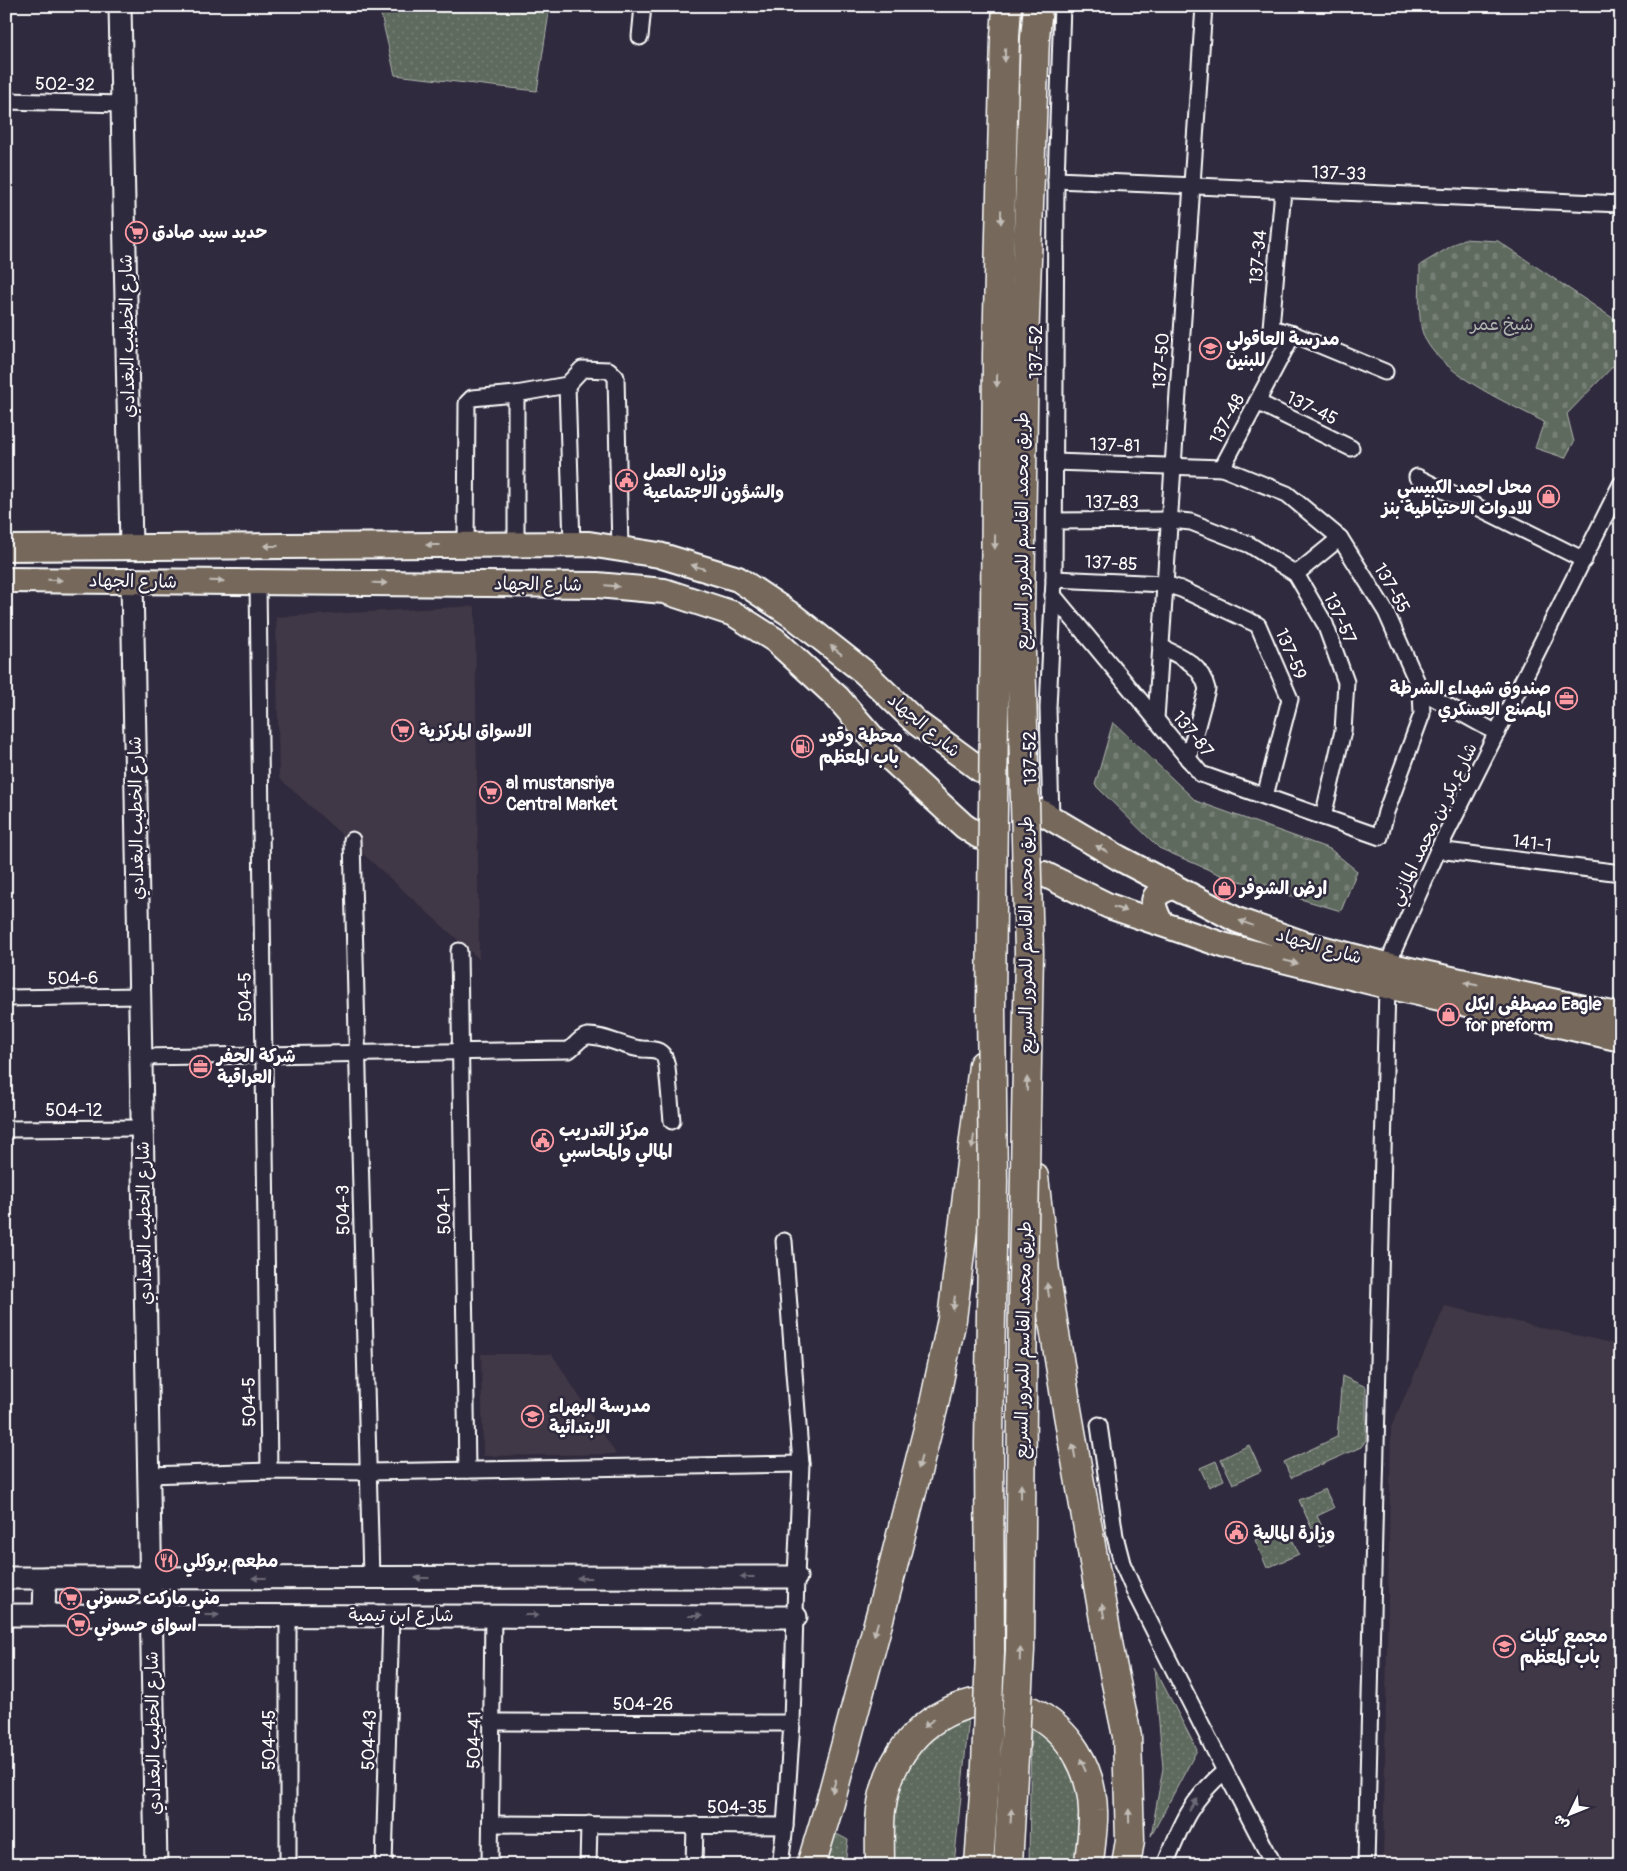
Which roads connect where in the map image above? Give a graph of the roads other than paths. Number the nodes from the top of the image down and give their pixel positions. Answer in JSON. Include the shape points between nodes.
{"nodes":[{"id":1,"x":120,"y":6,"type":"edge"},
{"id":2,"x":643,"y":6,"type":"edge"},
{"id":3,"x":1007,"y":6,"type":"edge"},
{"id":4,"x":1038,"y":6,"type":"edge"},
{"id":5,"x":1062,"y":6,"type":"edge"},
{"id":6,"x":1204,"y":6,"type":"edge"},
{"id":7,"x":640,"y":37,"type":"dead end"},
{"id":8,"x":6,"y":102,"type":"edge"},
{"id":9,"x":122,"y":104,"type":"junction"},
{"id":10,"x":1056,"y":180,"type":"junction"},
{"id":11,"x":1192,"y":186,"type":"junction"},
{"id":12,"x":1283,"y":190,"type":"junction"},
{"id":13,"x":1621,"y":204,"type":"edge"},
{"id":14,"x":1293,"y":334,"type":"junction"},
{"id":15,"x":1385,"y":372,"type":"dead end"},
{"id":16,"x":566,"y":385,"type":"junction"},
{"id":17,"x":516,"y":394,"type":"junction"},
{"id":18,"x":1257,"y":402,"type":"junction"},
{"id":19,"x":1351,"y":448,"type":"dead end"},
{"id":20,"x":1055,"y":462,"type":"junction"},
{"id":21,"x":1173,"y":466,"type":"junction"},
{"id":22,"x":1222,"y":468,"type":"junction"},
{"id":23,"x":1417,"y":477,"type":"dead end"},
{"id":24,"x":1621,"y":484,"type":"edge"},
{"id":25,"x":1170,"y":520,"type":"junction"},
{"id":26,"x":1054,"y":521,"type":"junction"},
{"id":27,"x":1340,"y":538,"type":"junction"},
{"id":28,"x":572,"y":544,"type":"junction"},
{"id":29,"x":466,"y":545,"type":"junction"},
{"id":30,"x":516,"y":545,"type":"junction"},
{"id":31,"x":132,"y":547,"type":"junction"},
{"id":32,"x":6,"y":548,"type":"edge"},
{"id":33,"x":620,"y":549,"type":"junction"},
{"id":34,"x":1584,"y":560,"type":"junction"},
{"id":35,"x":1296,"y":574,"type":"junction"},
{"id":36,"x":1054,"y":579,"type":"junction"},
{"id":37,"x":6,"y":580,"type":"edge"},
{"id":38,"x":132,"y":581,"type":"junction"},
{"id":39,"x":258,"y":582,"type":"junction"},
{"id":40,"x":1165,"y":584,"type":"junction"},
{"id":41,"x":1054,"y":595,"type":"junction"},
{"id":42,"x":1161,"y":647,"type":"junction"},
{"id":43,"x":864,"y":672,"type":"junction"},
{"id":44,"x":1421,"y":691,"type":"junction"},
{"id":45,"x":837,"y":697,"type":"junction"},
{"id":46,"x":1156,"y":719,"type":"junction"},
{"id":47,"x":1497,"y":733,"type":"junction"},
{"id":48,"x":1188,"y":759,"type":"junction"},
{"id":49,"x":981,"y":770,"type":"dead end"},
{"id":50,"x":1265,"y":796,"type":"junction"},
{"id":51,"x":1046,"y":815,"type":"joint"},
{"id":52,"x":1324,"y":817,"type":"junction"},
{"id":53,"x":979,"y":836,"type":"tunnel mouth"},
{"id":54,"x":1380,"y":836,"type":"joint"},
{"id":55,"x":352,"y":840,"type":"dead end"},
{"id":56,"x":1438,"y":850,"type":"junction"},
{"id":57,"x":1621,"y":873,"type":"edge"},
{"id":58,"x":1044,"y":874,"type":"tunnel mouth"},
{"id":59,"x":1173,"y":886,"type":"junction"},
{"id":60,"x":1161,"y":923,"type":"junction"},
{"id":61,"x":458,"y":951,"type":"dead end"},
{"id":62,"x":1387,"y":976,"type":"junction"},
{"id":63,"x":140,"y":996,"type":"junction"},
{"id":64,"x":6,"y":998,"type":"edge"},
{"id":65,"x":991,"y":1007,"type":"junction"},
{"id":66,"x":1621,"y":1016,"type":"edge"},
{"id":67,"x":1621,"y":1039,"type":"edge"},
{"id":68,"x":460,"y":1051,"type":"junction"},
{"id":69,"x":358,"y":1054,"type":"junction"},
{"id":70,"x":264,"y":1055,"type":"junction"},
{"id":71,"x":141,"y":1057,"type":"junction"},
{"id":72,"x":1026,"y":1120,"type":"junction"},
{"id":73,"x":672,"y":1121,"type":"dead end"},
{"id":74,"x":142,"y":1128,"type":"junction"},
{"id":75,"x":6,"y":1129,"type":"edge"},
{"id":76,"x":784,"y":1241,"type":"dead end"},
{"id":77,"x":1099,"y":1425,"type":"dead end"},
{"id":78,"x":801,"y":1464,"type":"junction"},
{"id":79,"x":467,"y":1470,"type":"junction"},
{"id":80,"x":269,"y":1471,"type":"junction"},
{"id":81,"x":368,"y":1472,"type":"junction"},
{"id":82,"x":148,"y":1475,"type":"junction"},
{"id":83,"x":150,"y":1577,"type":"junction"},
{"id":84,"x":796,"y":1577,"type":"junction"},
{"id":85,"x":6,"y":1578,"type":"edge"},
{"id":86,"x":45,"y":1578,"type":"junction"},
{"id":87,"x":371,"y":1578,"type":"junction"},
{"id":88,"x":796,"y":1608,"type":"junction"},
{"id":89,"x":6,"y":1615,"type":"edge"},
{"id":90,"x":44,"y":1615,"type":"junction"},
{"id":91,"x":151,"y":1615,"type":"junction"},
{"id":92,"x":288,"y":1615,"type":"junction"},
{"id":93,"x":391,"y":1615,"type":"junction"},
{"id":94,"x":493,"y":1615,"type":"junction"},
{"id":95,"x":973,"y":1703,"type":"dead end"},
{"id":96,"x":1031,"y":1711,"type":"dead end"},
{"id":97,"x":493,"y":1722,"type":"junction"},
{"id":98,"x":792,"y":1724,"type":"junction"},
{"id":99,"x":1224,"y":1771,"type":"junction"},
{"id":100,"x":491,"y":1824,"type":"junction"},
{"id":101,"x":589,"y":1824,"type":"junction"},
{"id":102,"x":695,"y":1825,"type":"junction"},
{"id":103,"x":785,"y":1826,"type":"junction"},
{"id":104,"x":1366,"y":1846,"type":"junction"},
{"id":105,"x":156,"y":1865,"type":"edge"},
{"id":106,"x":288,"y":1865,"type":"edge"},
{"id":107,"x":384,"y":1865,"type":"edge"},
{"id":108,"x":490,"y":1865,"type":"edge"},
{"id":109,"x":588,"y":1865,"type":"edge"},
{"id":110,"x":694,"y":1865,"type":"edge"},
{"id":111,"x":780,"y":1865,"type":"edge"},
{"id":112,"x":811,"y":1865,"type":"edge"},
{"id":113,"x":880,"y":1865,"type":"edge"},
{"id":114,"x":979,"y":1865,"type":"edge"},
{"id":115,"x":1008,"y":1865,"type":"edge"},
{"id":116,"x":1089,"y":1865,"type":"edge"},
{"id":117,"x":1126,"y":1865,"type":"edge"},
{"id":118,"x":1165,"y":1865,"type":"edge"},
{"id":119,"x":1274,"y":1865,"type":"edge"},
{"id":120,"x":1357,"y":1865,"type":"edge"},
{"id":121,"x":1366,"y":1865,"type":"edge"}],
"edges":[{"from":1,"to":9,"type":"street","name":"شارع الخطيب البغدادي"},
{"from":2,"to":7,"type":"street"},
{"from":3,"to":65,"type":"highway","name":"طريق محمد القاسم للمرور السريع","one_way":true,"bridge":true,"via":[[997,353]]},
{"from":72,"to":4,"type":"highway","name":"طريق محمد القاسم للمرور السريع","one_way":true,"bridge":true,"via":[[1029,953],[1020,614],[1024,344]]},
{"from":5,"to":10,"type":"street","name":"137-52"},
{"from":6,"to":11,"type":"street","name":"137-50"},
{"from":8,"to":9,"type":"street","name":"502-32"},
{"from":9,"to":31,"type":"street","name":"شارع الخطيب البغدادي"},
{"from":10,"to":11,"type":"street","name":"137-33"},
{"from":10,"to":20,"type":"street","name":"137-52"},
{"from":11,"to":12,"type":"street","name":"137-33"},
{"from":11,"to":21,"type":"street","name":"137-50"},
{"from":12,"to":13,"type":"street","name":"137-33"},
{"from":12,"to":14,"type":"street","name":"137-34","via":[[1271,328]]},
{"from":14,"to":15,"type":"street"},
{"from":14,"to":18,"type":"street","name":"137-48"},
{"from":16,"to":17,"type":"street"},
{"from":16,"to":28,"type":"street"},
{"from":16,"to":33,"type":"street","via":[[582,369],[609,370],[616,377]]},
{"from":17,"to":29,"type":"street","via":[[472,398],[467,403]]},
{"from":17,"to":30,"type":"street"},
{"from":18,"to":19,"type":"street","name":"137-45"},
{"from":18,"to":22,"type":"street","name":"137-48"},
{"from":20,"to":21,"type":"street","name":"137-81"},
{"from":20,"to":26,"type":"street","name":"137-52"},
{"from":21,"to":22,"type":"street","name":"137-55"},
{"from":21,"to":25,"type":"street","name":"137-50"},
{"from":22,"to":27,"type":"street","name":"137-55","via":[[1287,494]]},
{"from":23,"to":34,"type":"street"},
{"from":24,"to":34,"type":"street","name":"شارع بكر بن محمد المازني"},
{"from":25,"to":26,"type":"street","name":"137-83"},
{"from":25,"to":35,"type":"street","name":"137-57","via":[[1191,522],[1250,545]]},
{"from":25,"to":40,"type":"street","name":"137-50"},
{"from":26,"to":36,"type":"street","name":"137-52"},
{"from":27,"to":35,"type":"street"},
{"from":27,"to":44,"type":"street","name":"137-55","via":[[1386,612]]},
{"from":28,"to":30,"type":"main road","name":"شارع الجهاد"},
{"from":28,"to":33,"type":"main road","name":"شارع الجهاد"},
{"from":29,"to":30,"type":"main road","name":"شارع الجهاد"},
{"from":29,"to":31,"type":"main road","name":"شارع الجهاد","one_way":true},
{"from":31,"to":32,"type":"main road","name":"شارع الجهاد"},
{"from":43,"to":33,"type":"main road","name":"شارع الجهاد","one_way":true,"via":[[793,616],[738,579],[659,555]]},
{"from":34,"to":47,"type":"street","name":"شارع بكر بن محمد المازني"},
{"from":35,"to":52,"type":"street","name":"137-57","via":[[1325,624],[1346,682],[1343,731]]},
{"from":36,"to":40,"type":"street","name":"137-85"},
{"from":36,"to":41,"type":"street","name":"137-52"},
{"from":37,"to":38,"type":"main road","name":"شارع الجهاد","one_way":true},
{"from":38,"to":39,"type":"main road","name":"شارع الجهاد","one_way":true},
{"from":38,"to":63,"type":"street","name":"شارع الخطيب البغدادي"},
{"from":39,"to":45,"type":"main road","name":"شارع الجهاد","one_way":true,"via":[[597,585],[664,591],[734,614],[775,640]]},
{"from":39,"to":70,"type":"street","name":"504-5"},
{"from":40,"to":42,"type":"street","name":"137-50"},
{"from":40,"to":50,"type":"street","name":"137-59","via":[[1258,625],[1290,699]]},
{"from":41,"to":46,"type":"street","name":"137-87"},
{"from":41,"to":51,"type":"street","name":"137-52"},
{"from":42,"to":46,"type":"street","name":"137-50"},
{"from":42,"to":48,"type":"street","via":[[1195,665],[1206,683]]},
{"from":43,"to":45,"type":"main road","via":[[867,686],[860,698],[846,701]]},
{"from":43,"to":49,"type":"main road","name":"شارع الجهاد","via":[[918,723]]},
{"from":44,"to":47,"type":"street"},
{"from":44,"to":54,"type":"street","name":"137-55","via":[[1422,714]]},
{"from":45,"to":53,"type":"main road","name":"شارع الجهاد","via":[[892,759]]},
{"from":46,"to":48,"type":"street","name":"137-87"},
{"from":47,"to":56,"type":"street","name":"شارع بكر بن محمد المازني"},
{"from":48,"to":50,"type":"street","name":"137-87","via":[[1201,774]]},
{"from":50,"to":52,"type":"street","name":"137-87"},
{"from":59,"to":51,"type":"main road","name":"شارع الجهاد","one_way":true},
{"from":52,"to":54,"type":"street","name":"137-87"},
{"from":55,"to":69,"type":"street","name":"504-3"},
{"from":56,"to":57,"type":"street","name":"141-1"},
{"from":56,"to":62,"type":"street","name":"شارع بكر بن محمد المازني"},
{"from":58,"to":60,"type":"main road","name":"شارع الجهاد","one_way":true,"via":[[1109,906]]},
{"from":59,"to":60,"type":"main road","via":[[1156,896],[1154,902]]},
{"from":62,"to":59,"type":"main road","name":"شارع الجهاد","one_way":true,"via":[[1237,920]]},
{"from":60,"to":62,"type":"main road","name":"شارع الجهاد","one_way":true,"via":[[1226,946]]},
{"from":61,"to":68,"type":"street","name":"504-1"},
{"from":66,"to":62,"type":"main road","name":"شارع الجهاد","one_way":true},
{"from":62,"to":67,"type":"main road","name":"شارع الجهاد"},
{"from":62,"to":104,"type":"street"},
{"from":63,"to":64,"type":"street","name":"504-6"},
{"from":63,"to":71,"type":"street","name":"شارع الخطيب البغدادي"},
{"from":65,"to":112,"type":"highway","one_way":true,"bridge":true,"via":[[952,1319],[889,1582]]},
{"from":65,"to":114,"type":"highway","name":"طريق محمد القاسم للمرور السريع","bridge":true,"via":[[990,1651]]},
{"from":68,"to":69,"type":"street"},
{"from":68,"to":73,"type":"street","via":[[569,1050],[588,1036],[661,1052],[665,1059]]},
{"from":68,"to":79,"type":"street","name":"504-1"},
{"from":69,"to":70,"type":"street"},
{"from":69,"to":81,"type":"street","name":"504-3"},
{"from":70,"to":71,"type":"street"},
{"from":70,"to":80,"type":"street","name":"504-5"},
{"from":71,"to":74,"type":"street","name":"شارع الخطيب البغدادي"},
{"from":115,"to":72,"type":"highway","name":"طريق محمد القاسم للمرور السريع","one_way":true,"bridge":true,"via":[[1020,1650]]},
{"from":117,"to":72,"type":"highway","one_way":true,"bridge":true,"via":[[1130,1840],[1127,1736],[1065,1399]]},
{"from":74,"to":75,"type":"street","name":"504-12"},
{"from":74,"to":82,"type":"street","name":"شارع الخطيب البغدادي"},
{"from":76,"to":78,"type":"street","name":"504-35"},
{"from":77,"to":99,"type":"street","via":[[1122,1563]]},
{"from":78,"to":79,"type":"street"},
{"from":78,"to":84,"type":"street","name":"504-35"},
{"from":79,"to":81,"type":"street"},
{"from":80,"to":81,"type":"street"},
{"from":80,"to":82,"type":"street"},
{"from":81,"to":87,"type":"street","name":"504-3"},
{"from":82,"to":83,"type":"street","name":"شارع الخطيب البغدادي"},
{"from":83,"to":86,"type":"street","name":"شارع ابن تيمية"},
{"from":87,"to":83,"type":"street","name":"شارع ابن تيمية","one_way":true},
{"from":83,"to":91,"type":"street","name":"شارع الخطيب البغدادي"},
{"from":84,"to":87,"type":"street","name":"شارع ابن تيمية","one_way":true},
{"from":84,"to":88,"type":"street","name":"504-35"},
{"from":85,"to":86,"type":"street","name":"شارع ابن تيمية"},
{"from":86,"to":90,"type":"street"},
{"from":94,"to":88,"type":"street","name":"شارع ابن تيمية","one_way":true},
{"from":88,"to":98,"type":"street","name":"504-35"},
{"from":89,"to":90,"type":"street","name":"شارع ابن تيمية"},
{"from":90,"to":91,"type":"street","name":"شارع ابن تيمية"},
{"from":91,"to":92,"type":"street","name":"شارع ابن تيمية","one_way":true},
{"from":91,"to":105,"type":"street","name":"شارع الخطيب البغدادي"},
{"from":92,"to":93,"type":"street","name":"شارع ابن تيمية"},
{"from":92,"to":106,"type":"street","name":"504-45"},
{"from":93,"to":94,"type":"street","name":"شارع ابن تيمية"},
{"from":93,"to":107,"type":"street","name":"504-43"},
{"from":94,"to":97,"type":"street","name":"504-41"},
{"from":95,"to":113,"type":"highway","one_way":true,"via":[[936,1718],[921,1729],[897,1756],[881,1811]]},
{"from":116,"to":96,"type":"highway","one_way":true,"via":[[1094,1811],[1090,1782],[1079,1756],[1064,1735]]},
{"from":97,"to":98,"type":"street","name":"504-26"},
{"from":97,"to":100,"type":"street","name":"504-41"},
{"from":98,"to":103,"type":"street","name":"504-35"},
{"from":118,"to":99,"type":"street","one_way":true,"via":[[1181,1823],[1200,1794]]},
{"from":99,"to":119,"type":"street"},
{"from":100,"to":101,"type":"street","name":"504-35"},
{"from":100,"to":108,"type":"street","name":"504-41"},
{"from":101,"to":102,"type":"street","name":"504-35"},
{"from":101,"to":109,"type":"street"},
{"from":102,"to":103,"type":"street","name":"504-35"},
{"from":102,"to":110,"type":"street"},
{"from":103,"to":111,"type":"street"},
{"from":104,"to":120,"type":"street"},
{"from":104,"to":121,"type":"street"}]}
